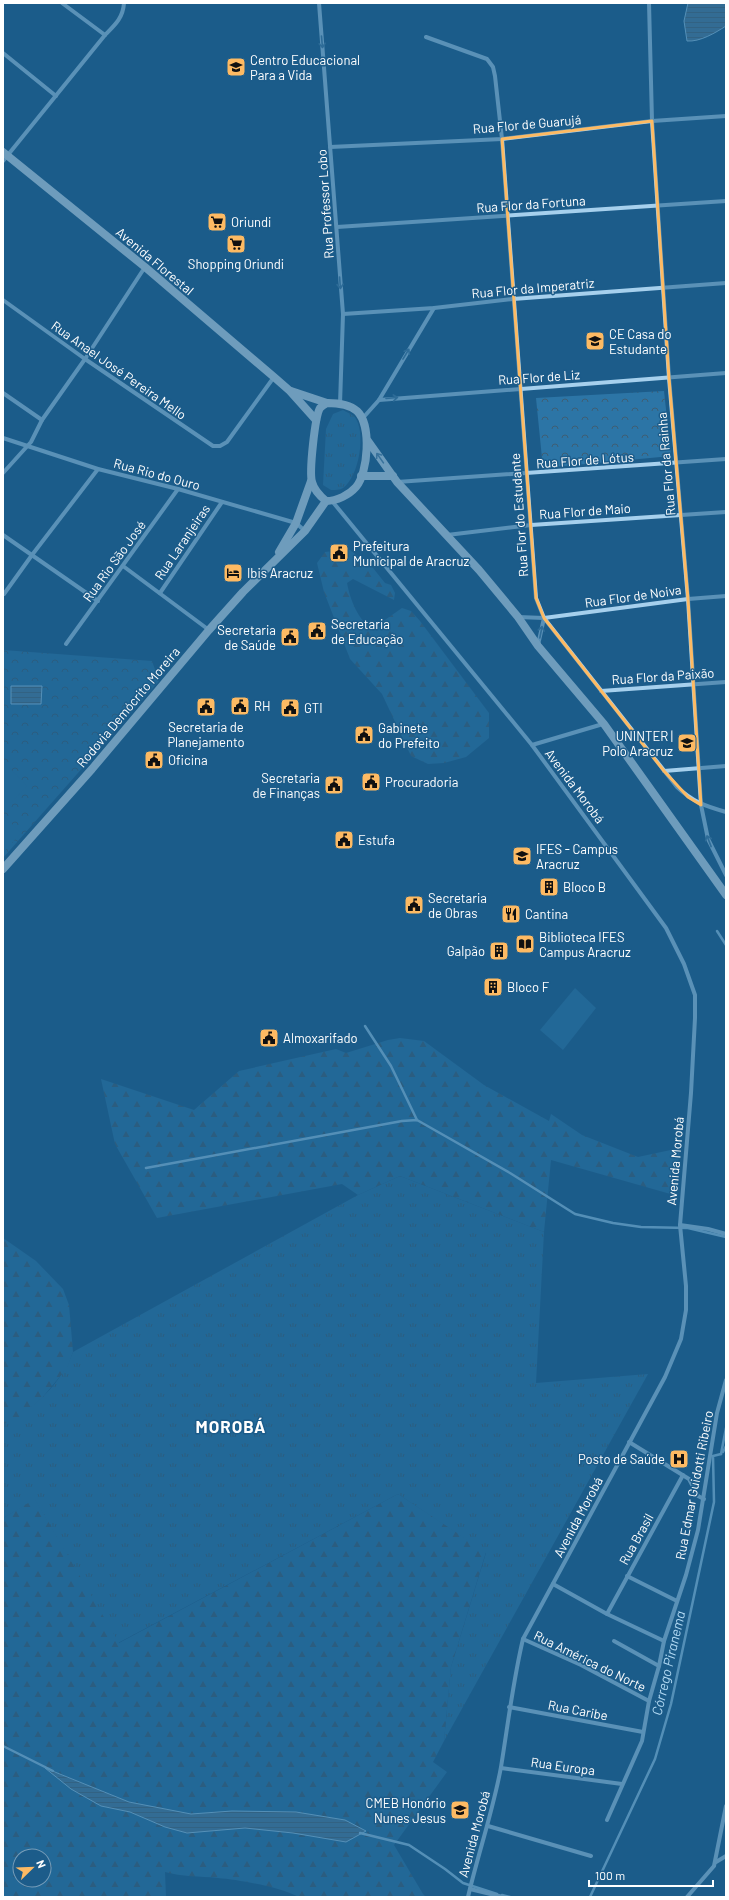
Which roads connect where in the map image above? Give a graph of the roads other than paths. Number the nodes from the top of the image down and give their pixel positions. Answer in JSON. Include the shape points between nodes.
{"nodes":[{"id":1,"x":62,"y":3,"type":"edge"},
{"id":2,"x":124,"y":3,"type":"edge"},
{"id":3,"x":319,"y":3,"type":"edge"},
{"id":4,"x":649,"y":3,"type":"edge"},
{"id":5,"x":105,"y":35,"type":"junction"},
{"id":6,"x":426,"y":37,"type":"dead end"},
{"id":7,"x":3,"y":54,"type":"edge"},
{"id":8,"x":56,"y":96,"type":"junction"},
{"id":9,"x":726,"y":116,"type":"edge"},
{"id":10,"x":652,"y":122,"type":"junction"},
{"id":11,"x":502,"y":139,"type":"junction"},
{"id":12,"x":330,"y":147,"type":"junction"},
{"id":13,"x":4,"y":156,"type":"edge"},
{"id":14,"x":726,"y":201,"type":"edge"},
{"id":15,"x":658,"y":206,"type":"junction"},
{"id":16,"x":507,"y":216,"type":"junction"},
{"id":17,"x":337,"y":227,"type":"junction"},
{"id":18,"x":145,"y":267,"type":"junction"},
{"id":19,"x":726,"y":283,"type":"edge"},
{"id":20,"x":664,"y":287,"type":"junction"},
{"id":21,"x":513,"y":299,"type":"junction"},
{"id":22,"x":3,"y":300,"type":"edge"},
{"id":23,"x":434,"y":308,"type":"junction"},
{"id":24,"x":343,"y":314,"type":"junction"},
{"id":25,"x":85,"y":359,"type":"junction"},
{"id":26,"x":726,"y":373,"type":"edge"},
{"id":27,"x":274,"y":377,"type":"junction"},
{"id":28,"x":669,"y":378,"type":"junction"},
{"id":29,"x":520,"y":388,"type":"junction"},
{"id":30,"x":290,"y":390,"type":"junction"},
{"id":31,"x":3,"y":393,"type":"edge"},
{"id":32,"x":379,"y":400,"type":"junction"},
{"id":33,"x":327,"y":403,"type":"junction"},
{"id":34,"x":340,"y":404,"type":"junction"},
{"id":35,"x":362,"y":419,"type":"junction"},
{"id":36,"x":42,"y":420,"type":"junction"},
{"id":37,"x":316,"y":420,"type":"junction"},
{"id":38,"x":3,"y":438,"type":"edge"},
{"id":39,"x":368,"y":441,"type":"junction"},
{"id":40,"x":28,"y":446,"type":"junction"},
{"id":41,"x":726,"y":459,"type":"edge"},
{"id":42,"x":677,"y":463,"type":"junction"},
{"id":43,"x":98,"y":469,"type":"junction"},
{"id":44,"x":3,"y":473,"type":"edge"},
{"id":45,"x":526,"y":474,"type":"junction"},
{"id":46,"x":361,"y":476,"type":"junction"},
{"id":47,"x":395,"y":479,"type":"junction"},
{"id":48,"x":311,"y":481,"type":"junction"},
{"id":49,"x":178,"y":489,"type":"junction"},
{"id":50,"x":329,"y":501,"type":"junction"},
{"id":51,"x":222,"y":502,"type":"junction"},
{"id":52,"x":726,"y":512,"type":"edge"},
{"id":53,"x":681,"y":515,"type":"junction"},
{"id":54,"x":296,"y":524,"type":"junction"},
{"id":55,"x":531,"y":525,"type":"junction"},
{"id":56,"x":305,"y":531,"type":"junction"},
{"id":57,"x":3,"y":535,"type":"edge"},
{"id":58,"x":445,"y":535,"type":"junction"},
{"id":59,"x":32,"y":555,"type":"junction"},
{"id":60,"x":274,"y":562,"type":"junction"},
{"id":61,"x":123,"y":566,"type":"junction"},
{"id":62,"x":160,"y":593,"type":"junction"},
{"id":63,"x":4,"y":594,"type":"dead end"},
{"id":64,"x":726,"y":596,"type":"edge"},
{"id":65,"x":688,"y":599,"type":"junction"},
{"id":66,"x":98,"y":601,"type":"junction"},
{"id":67,"x":518,"y":617,"type":"junction"},
{"id":68,"x":544,"y":618,"type":"junction"},
{"id":69,"x":209,"y":630,"type":"junction"},
{"id":70,"x":66,"y":644,"type":"dead end"},
{"id":71,"x":538,"y":646,"type":"junction"},
{"id":72,"x":726,"y":682,"type":"edge"},
{"id":73,"x":693,"y":685,"type":"junction"},
{"id":74,"x":602,"y":691,"type":"junction"},
{"id":75,"x":604,"y":724,"type":"junction"},
{"id":76,"x":532,"y":745,"type":"junction"},
{"id":77,"x":726,"y":766,"type":"edge"},
{"id":78,"x":699,"y":769,"type":"junction"},
{"id":79,"x":664,"y":771,"type":"junction"},
{"id":80,"x":701,"y":805,"type":"junction"},
{"id":81,"x":726,"y":812,"type":"edge"},
{"id":82,"x":3,"y":869,"type":"edge"},
{"id":83,"x":726,"y":875,"type":"edge"},
{"id":84,"x":726,"y":894,"type":"edge"},
{"id":85,"x":680,"y":1225,"type":"junction"},
{"id":86,"x":726,"y":1234,"type":"edge"},
{"id":87,"x":726,"y":1380,"type":"edge"},
{"id":88,"x":629,"y":1442,"type":"junction"},
{"id":89,"x":683,"y":1476,"type":"junction"},
{"id":90,"x":704,"y":1499,"type":"junction"},
{"id":91,"x":626,"y":1576,"type":"junction"},
{"id":92,"x":553,"y":1584,"type":"junction"},
{"id":93,"x":677,"y":1601,"type":"junction"},
{"id":94,"x":607,"y":1614,"type":"junction"},
{"id":95,"x":523,"y":1638,"type":"junction"},
{"id":96,"x":614,"y":1641,"type":"dead end"},
{"id":97,"x":664,"y":1641,"type":"junction"},
{"id":98,"x":659,"y":1666,"type":"junction"},
{"id":99,"x":649,"y":1701,"type":"junction"},
{"id":100,"x":509,"y":1707,"type":"junction"},
{"id":101,"x":643,"y":1732,"type":"junction"},
{"id":102,"x":501,"y":1768,"type":"junction"},
{"id":103,"x":622,"y":1784,"type":"junction"},
{"id":104,"x":726,"y":1806,"type":"edge"},
{"id":105,"x":607,"y":1820,"type":"dead end"},
{"id":106,"x":488,"y":1826,"type":"junction"},
{"id":107,"x":724,"y":1826,"type":"edge"},
{"id":108,"x":591,"y":1856,"type":"dead end"},
{"id":109,"x":726,"y":1856,"type":"edge"},
{"id":110,"x":716,"y":1862,"type":"junction"},
{"id":111,"x":470,"y":1889,"type":"junction"},
{"id":112,"x":468,"y":1897,"type":"edge"},
{"id":113,"x":503,"y":1897,"type":"edge"},
{"id":114,"x":687,"y":1897,"type":"edge"}],
"edges":[{"from":1,"to":5,"type":"street"},
{"from":2,"to":5,"type":"street","via":[[120,19]]},
{"from":3,"to":12,"type":"street","name":"Rua Professor Lobo","one_way":true},
{"from":4,"to":10,"type":"street","name":"Rua Flor da Rainha"},
{"from":5,"to":8,"type":"street"},
{"from":6,"to":11,"type":"street","name":"Rua Flor do Estudante","via":[[482,56],[491,62]]},
{"from":7,"to":8,"type":"street"},
{"from":8,"to":13,"type":"street"},
{"from":9,"to":10,"type":"street","name":"Rua Flor de Guarujá"},
{"from":10,"to":11,"type":"street","name":"Rua Flor de Guarujá"},
{"from":10,"to":15,"type":"street","name":"Rua Flor da Rainha"},
{"from":11,"to":12,"type":"street","name":"Rua Flor de Guarujá"},
{"from":11,"to":16,"type":"street","name":"Rua Flor do Estudante"},
{"from":12,"to":17,"type":"street","name":"Rua Professor Lobo"},
{"from":13,"to":18,"type":"main road","name":"Avenida Florestal"},
{"from":14,"to":15,"type":"street","name":"Rua Flor da Fortuna"},
{"from":15,"to":16,"type":"street","name":"Rua Flor da Fortuna"},
{"from":15,"to":20,"type":"street","name":"Rua Flor da Rainha"},
{"from":16,"to":17,"type":"street","name":"Rua Flor da Fortuna"},
{"from":16,"to":21,"type":"street","name":"Rua Flor do Estudante"},
{"from":17,"to":24,"type":"street","name":"Rua Professor Lobo","one_way":true},
{"from":18,"to":25,"type":"street"},
{"from":18,"to":27,"type":"main road","name":"Avenida Florestal"},
{"from":19,"to":20,"type":"street","name":"Rua Flor da Imperatriz"},
{"from":20,"to":21,"type":"street","name":"Rua Flor da Imperatriz"},
{"from":20,"to":28,"type":"street","name":"Rua Flor da Rainha"},
{"from":21,"to":23,"type":"street","name":"Rua Flor da Imperatriz"},
{"from":21,"to":29,"type":"street","name":"Rua Flor do Estudante"},
{"from":22,"to":25,"type":"street","name":"Rua Anael José Pereira Mello"},
{"from":23,"to":24,"type":"street","name":"Rua Flor da Imperatriz"},
{"from":32,"to":23,"type":"street","one_way":true},
{"from":24,"to":34,"type":"street","name":"Rua Professor Lobo"},
{"from":25,"to":27,"type":"street","name":"Rua Anael José Pereira Mello","via":[[213,446],[227,442]]},
{"from":25,"to":36,"type":"street"},
{"from":26,"to":28,"type":"street","name":"Rua Flor de Liz"},
{"from":27,"to":30,"type":"main road","name":"Avenida Florestal"},
{"from":28,"to":29,"type":"street","name":"Rua Flor de Liz"},
{"from":28,"to":42,"type":"street","name":"Rua Flor da Rainha"},
{"from":32,"to":29,"type":"street","name":"Rua Flor de Liz","one_way":true},
{"from":29,"to":45,"type":"street","name":"Rua Flor do Estudante"},
{"from":30,"to":33,"type":"main road"},
{"from":30,"to":37,"type":"main road"},
{"from":31,"to":36,"type":"street"},
{"from":32,"to":35,"type":"street"},
{"from":33,"to":34,"type":"main road"},
{"from":33,"to":37,"type":"main road","via":[[320,408]]},
{"from":34,"to":35,"type":"main road","via":[[350,406]]},
{"from":35,"to":39,"type":"main road"},
{"from":36,"to":40,"type":"street"},
{"from":37,"to":48,"type":"main road","name":"Rodovia Demócrito Moreira"},
{"from":38,"to":40,"type":"street","name":"Rua Rio do Ouro"},
{"from":39,"to":46,"type":"main road"},
{"from":47,"to":39,"type":"main road","one_way":true},
{"from":40,"to":43,"type":"street","name":"Rua Rio do Ouro"},
{"from":40,"to":44,"type":"street"},
{"from":41,"to":42,"type":"street","name":"Rua Flor de Lótus"},
{"from":42,"to":45,"type":"street","name":"Rua Flor de Lótus"},
{"from":42,"to":53,"type":"street","name":"Rua Flor da Rainha"},
{"from":43,"to":49,"type":"street","name":"Rua Rio do Ouro"},
{"from":43,"to":59,"type":"street"},
{"from":45,"to":47,"type":"street","name":"Rua Flor de Lótus"},
{"from":45,"to":55,"type":"street","name":"Rua Flor do Estudante"},
{"from":46,"to":47,"type":"main road"},
{"from":46,"to":50,"type":"main road","via":[[356,487],[349,493]]},
{"from":47,"to":58,"type":"main road"},
{"from":48,"to":50,"type":"main road","via":[[315,490]]},
{"from":48,"to":54,"type":"main road","name":"Rodovia Demócrito Moreira"},
{"from":49,"to":51,"type":"street","name":"Rua Rio do Ouro"},
{"from":49,"to":61,"type":"street","name":"Rua Rio São José"},
{"from":50,"to":56,"type":"main road","name":"Rodovia Demócrito Moreira"},
{"from":50,"to":76,"type":"street","name":"Avenida Morobá"},
{"from":51,"to":54,"type":"street","name":"Rua Rio do Ouro"},
{"from":51,"to":62,"type":"street","name":"Rua Laranjeiras"},
{"from":52,"to":53,"type":"street","name":"Rua Flor de Maio"},
{"from":53,"to":55,"type":"street","name":"Rua Flor de Maio"},
{"from":53,"to":65,"type":"street","name":"Rua Flor da Rainha"},
{"from":54,"to":56,"type":"street","name":"Rua Rio do Ouro"},
{"from":54,"to":60,"type":"main road","name":"Rodovia Demócrito Moreira"},
{"from":55,"to":58,"type":"street","name":"Rua Flor de Maio"},
{"from":55,"to":68,"type":"street","name":"Rua Flor do Estudante","via":[[536,598]]},
{"from":56,"to":60,"type":"main road","name":"Rodovia Demócrito Moreira"},
{"from":57,"to":59,"type":"street"},
{"from":58,"to":67,"type":"main road","via":[[479,570]]},
{"from":59,"to":63,"type":"street"},
{"from":59,"to":66,"type":"street"},
{"from":60,"to":69,"type":"main road","name":"Rodovia Demócrito Moreira"},
{"from":61,"to":62,"type":"street"},
{"from":61,"to":66,"type":"street","name":"Rua Rio São José"},
{"from":62,"to":69,"type":"street"},
{"from":64,"to":65,"type":"street","name":"Rua Flor de Noiva"},
{"from":65,"to":68,"type":"street","name":"Rua Flor de Noiva"},
{"from":65,"to":73,"type":"street","name":"Rua Flor da Rainha"},
{"from":66,"to":70,"type":"street","name":"Rua Rio São José"},
{"from":67,"to":68,"type":"street","name":"Rua Flor de Noiva"},
{"from":67,"to":71,"type":"main road"},
{"from":71,"to":68,"type":"street","one_way":true},
{"from":68,"to":74,"type":"street","name":"Rua Flor do Estudante"},
{"from":69,"to":82,"type":"main road","name":"Rodovia Demócrito Moreira","via":[[92,769]]},
{"from":71,"to":75,"type":"main road"},
{"from":72,"to":73,"type":"street","name":"Rua Flor da Paixão"},
{"from":73,"to":74,"type":"street","name":"Rua Flor da Paixão"},
{"from":73,"to":78,"type":"street","name":"Rua Flor da Rainha"},
{"from":74,"to":79,"type":"street","name":"Rua Flor do Estudante"},
{"from":75,"to":76,"type":"street"},
{"from":75,"to":84,"type":"main road"},
{"from":76,"to":85,"type":"street","name":"Avenida Morobá","via":[[666,928],[684,964],[695,995],[691,1093]]},
{"from":77,"to":78,"type":"street"},
{"from":78,"to":79,"type":"street"},
{"from":78,"to":80,"type":"street","name":"Rua Flor da Rainha"},
{"from":79,"to":80,"type":"street","name":"Rua Flor do Estudante","via":[[688,797]]},
{"from":80,"to":81,"type":"street","name":"Rua Flor do Estudante"},
{"from":83,"to":80,"type":"street","name":"Rua Flor da Rainha","one_way":true,"via":[[708,839]]},
{"from":85,"to":86,"type":"street"},
{"from":85,"to":88,"type":"street","name":"Avenida Morobá","via":[[686,1286],[686,1310],[681,1339],[665,1377]]},
{"from":87,"to":90,"type":"street","name":"Rua Edmar Guidotti Ribeiro","via":[[715,1420]]},
{"from":88,"to":89,"type":"street"},
{"from":88,"to":92,"type":"street","name":"Avenida Morobá"},
{"from":89,"to":90,"type":"street","via":[[689,1479],[698,1496]]},
{"from":89,"to":91,"type":"street","name":"Rua Brasil"},
{"from":90,"to":93,"type":"street","name":"Rua Edmar Guidotti Ribeiro"},
{"from":91,"to":93,"type":"street"},
{"from":91,"to":94,"type":"street","name":"Rua Brasil"},
{"from":92,"to":94,"type":"street"},
{"from":92,"to":95,"type":"street","name":"Avenida Morobá"},
{"from":93,"to":97,"type":"street","name":"Rua Edmar Guidotti Ribeiro"},
{"from":94,"to":97,"type":"street"},
{"from":95,"to":99,"type":"street","name":"Rua América do Norte"},
{"from":95,"to":100,"type":"street","name":"Avenida Morobá"},
{"from":96,"to":98,"type":"street"},
{"from":97,"to":98,"type":"street","name":"Rua Edmar Guidotti Ribeiro"},
{"from":98,"to":99,"type":"street","name":"Rua Edmar Guidotti Ribeiro"},
{"from":99,"to":101,"type":"street","name":"Rua Edmar Guidotti Ribeiro"},
{"from":100,"to":101,"type":"street","name":"Rua Caribe"},
{"from":100,"to":102,"type":"street","name":"Avenida Morobá"},
{"from":101,"to":103,"type":"street","name":"Rua Edmar Guidotti Ribeiro","via":[[642,1741]]},
{"from":102,"to":103,"type":"street","name":"Rua Europa"},
{"from":102,"to":106,"type":"street","name":"Avenida Morobá"},
{"from":103,"to":105,"type":"street","name":"Rua Edmar Guidotti Ribeiro"},
{"from":104,"to":107,"type":"street"},
{"from":106,"to":108,"type":"street"},
{"from":106,"to":111,"type":"street","name":"Avenida Morobá"},
{"from":107,"to":110,"type":"street"},
{"from":109,"to":110,"type":"street"},
{"from":110,"to":114,"type":"street","via":[[713,1870]]},
{"from":111,"to":112,"type":"street","name":"Avenida Morobá"},
{"from":111,"to":113,"type":"street"}]}
